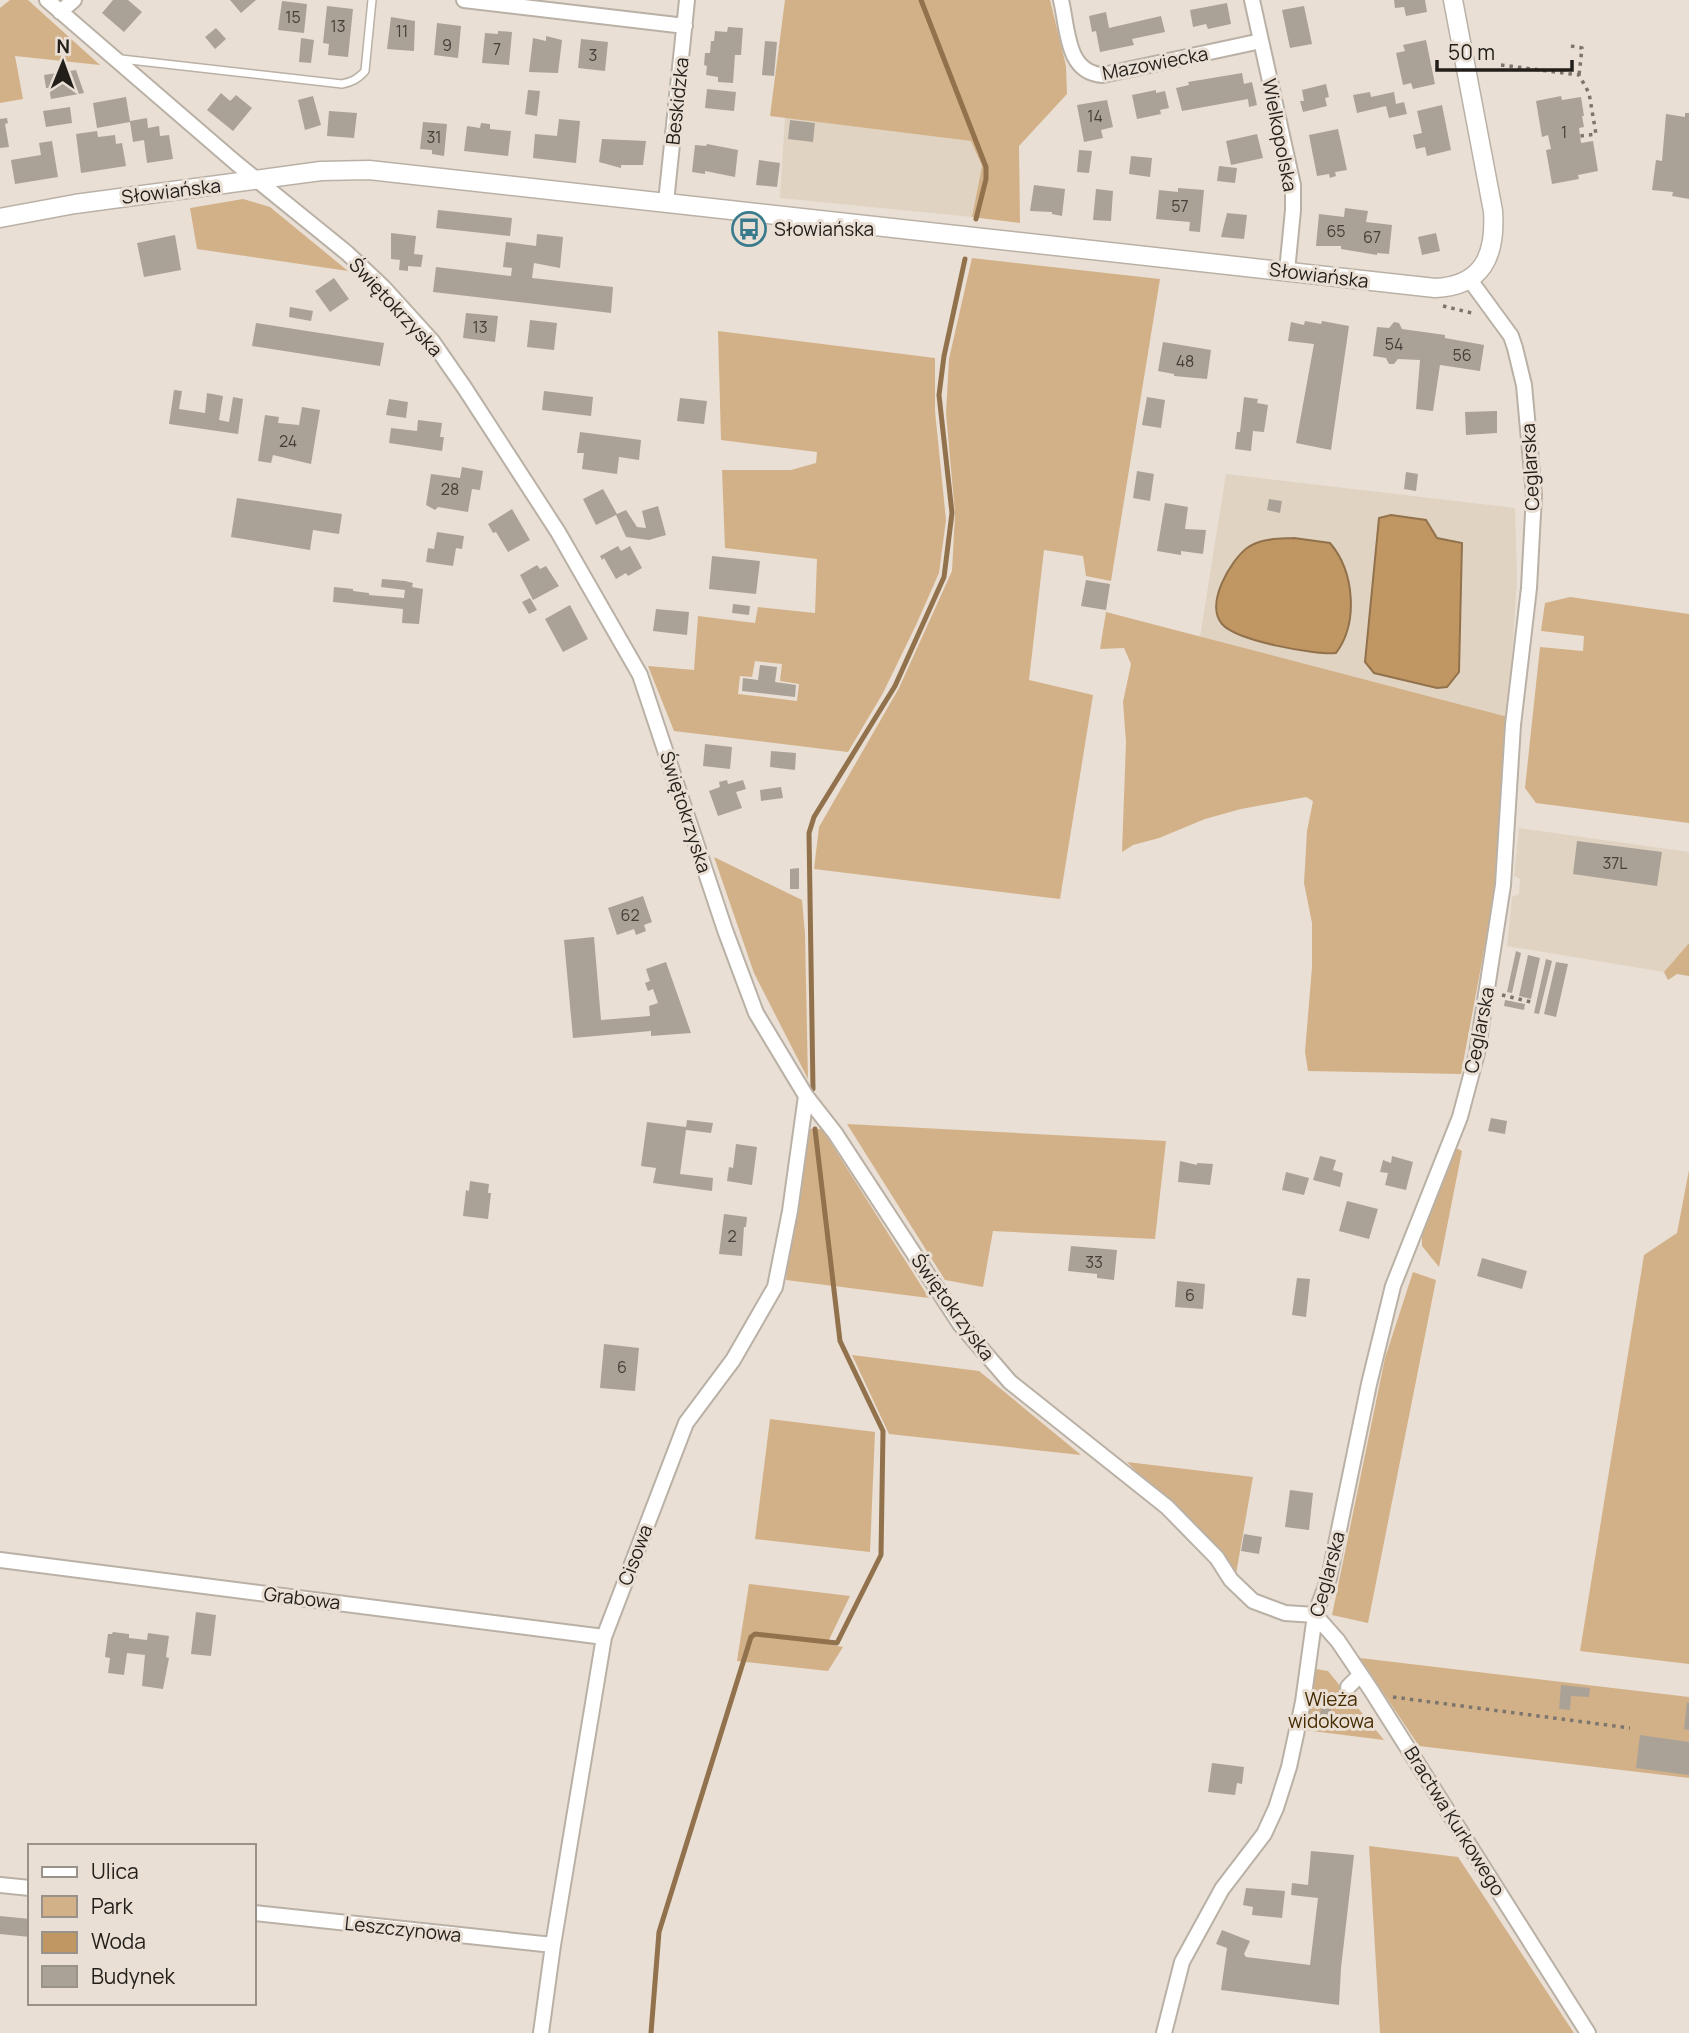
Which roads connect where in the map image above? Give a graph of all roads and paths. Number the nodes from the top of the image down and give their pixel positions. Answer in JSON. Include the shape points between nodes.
{"nodes":[{"id":1,"x":47,"y":0,"type":"edge"},
{"id":2,"x":74,"y":0,"type":"edge"},
{"id":3,"x":372,"y":0,"type":"edge"},
{"id":4,"x":464,"y":0,"type":"edge"},
{"id":5,"x":687,"y":0,"type":"edge"},
{"id":6,"x":1062,"y":0,"type":"edge"},
{"id":7,"x":1252,"y":0,"type":"edge"},
{"id":8,"x":1453,"y":0,"type":"edge"},
{"id":9,"x":60,"y":12,"type":"junction"},
{"id":10,"x":685,"y":26,"type":"junction"},
{"id":11,"x":1261,"y":41,"type":"junction"},
{"id":12,"x":1571,"y":46,"type":"dead end"},
{"id":13,"x":114,"y":58,"type":"junction"},
{"id":14,"x":1502,"y":65,"type":"dead end"},
{"id":15,"x":1579,"y":75,"type":"junction"},
{"id":16,"x":1580,"y":136,"type":"dead end"},
{"id":17,"x":256,"y":180,"type":"junction"},
{"id":18,"x":666,"y":202,"type":"junction"},
{"id":19,"x":0,"y":218,"type":"edge"},
{"id":20,"x":1287,"y":271,"type":"junction"},
{"id":21,"x":1469,"y":280,"type":"junction"},
{"id":22,"x":1437,"y":305,"type":"dead end"},
{"id":23,"x":1494,"y":313,"type":"junction"},
{"id":24,"x":1486,"y":992,"type":"junction"},
{"id":25,"x":1531,"y":1002,"type":"dead end"},
{"id":26,"x":805,"y":1101,"type":"junction"},
{"id":27,"x":0,"y":1560,"type":"edge"},
{"id":28,"x":1315,"y":1615,"type":"junction"},
{"id":29,"x":604,"y":1637,"type":"junction"},
{"id":30,"x":1360,"y":1675,"type":"junction"},
{"id":31,"x":1348,"y":1687,"type":"dead end"},
{"id":32,"x":1371,"y":1690,"type":"junction"},
{"id":33,"x":1630,"y":1728,"type":"dead end"},
{"id":34,"x":0,"y":1885,"type":"edge"},
{"id":35,"x":28,"y":1888,"type":"edge"},
{"id":36,"x":256,"y":1913,"type":"edge"},
{"id":37,"x":553,"y":1945,"type":"junction"},
{"id":38,"x":541,"y":2033,"type":"edge"},
{"id":39,"x":1164,"y":2033,"type":"edge"},
{"id":40,"x":1588,"y":2033,"type":"edge"}],
"edges":[{"from":1,"to":9,"type":"street","name":"Świętokrzyska"},
{"from":2,"to":9,"type":"street"},
{"from":3,"to":13,"type":"lane","via":[[365,71],[342,84]]},
{"from":4,"to":10,"type":"street"},
{"from":5,"to":10,"type":"street","name":"Beskidzka"},
{"from":6,"to":11,"type":"street","name":"Mazowiecka","via":[[1076,63],[1092,75]]},
{"from":7,"to":11,"type":"street","name":"Wielkopolska"},
{"from":8,"to":21,"type":"street","via":[[1494,230],[1489,256]]},
{"from":9,"to":13,"type":"street","name":"Świętokrzyska"},
{"from":10,"to":18,"type":"street","name":"Beskidzka"},
{"from":11,"to":20,"type":"street","name":"Wielkopolska","via":[[1293,185]]},
{"from":12,"to":15,"type":"path","via":[[1582,48]]},
{"from":13,"to":17,"type":"street","name":"Świętokrzyska"},
{"from":14,"to":15,"type":"path"},
{"from":15,"to":16,"type":"path","via":[[1589,93],[1596,134]]},
{"from":17,"to":18,"type":"street","name":"Słowiańska","via":[[369,170]]},
{"from":17,"to":19,"type":"street","name":"Słowiańska"},
{"from":17,"to":26,"type":"street","name":"Świętokrzyska","via":[[347,253],[432,341],[558,532],[640,675],[756,1013]]},
{"from":18,"to":20,"type":"street","name":"Słowiańska"},
{"from":20,"to":21,"type":"street","name":"Słowiańska","via":[[1435,288]]},
{"from":21,"to":23,"type":"street","name":"Ceglarska"},
{"from":22,"to":23,"type":"path","via":[[1485,319]]},
{"from":23,"to":24,"type":"street","name":"Ceglarska","via":[[1511,336],[1524,385],[1534,495],[1503,885]]},
{"from":24,"to":25,"type":"path"},
{"from":24,"to":28,"type":"street","name":"Ceglarska","via":[[1477,1053],[1460,1117],[1393,1286],[1329,1578]]},
{"from":26,"to":28,"type":"street","name":"Świętokrzyska","via":[[835,1133],[960,1324],[1010,1382],[1167,1507],[1253,1601],[1285,1613]]},
{"from":26,"to":29,"type":"street","name":"Cisowa","via":[[775,1287],[733,1360],[686,1423]]},
{"from":27,"to":29,"type":"street","name":"Grabowa"},
{"from":28,"to":30,"type":"street","name":"Bractwa Kurkowego"},
{"from":28,"to":39,"type":"street","name":"Ceglarska","via":[[1303,1702],[1276,1808],[1264,1834],[1222,1889],[1182,1962]]},
{"from":29,"to":37,"type":"street","name":"Cisowa"},
{"from":30,"to":31,"type":"street"},
{"from":30,"to":32,"type":"street","name":"Bractwa Kurkowego"},
{"from":32,"to":33,"type":"path","via":[[1386,1696]]},
{"from":32,"to":40,"type":"street","name":"Bractwa Kurkowego"},
{"from":34,"to":35,"type":"street"},
{"from":36,"to":37,"type":"street","name":"Leszczynowa"},
{"from":37,"to":38,"type":"street","name":"Cisowa"}]}
